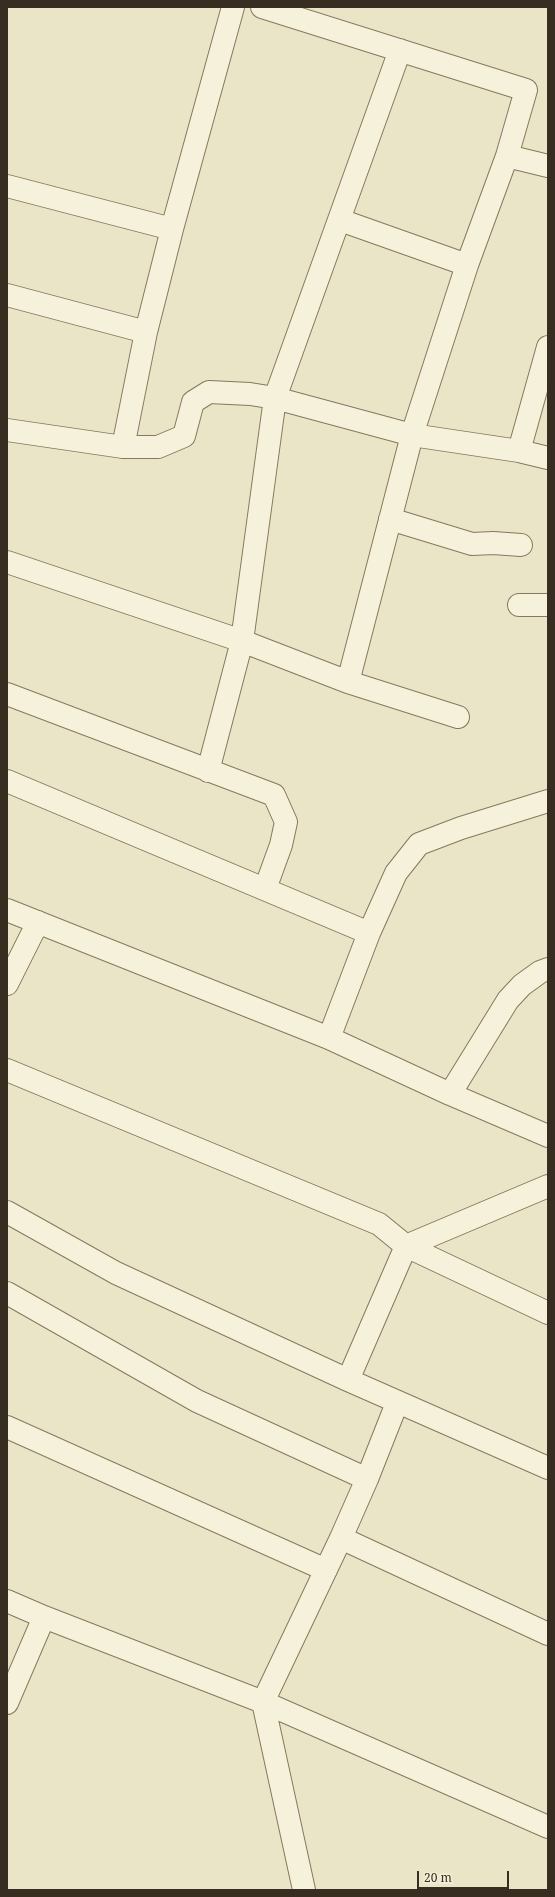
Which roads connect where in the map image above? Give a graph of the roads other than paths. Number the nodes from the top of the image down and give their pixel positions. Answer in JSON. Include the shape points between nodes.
{"nodes":[{"id":1,"x":233,"y":7,"type":"edge"},
{"id":2,"x":262,"y":7,"type":"edge"},
{"id":3,"x":400,"y":50,"type":"junction"},
{"id":4,"x":507,"y":156,"type":"junction"},
{"id":5,"x":548,"y":166,"type":"edge"},
{"id":6,"x":7,"y":186,"type":"edge"},
{"id":7,"x":340,"y":220,"type":"junction"},
{"id":8,"x":172,"y":229,"type":"junction"},
{"id":9,"x":467,"y":265,"type":"junction"},
{"id":10,"x":7,"y":295,"type":"edge"},
{"id":11,"x":146,"y":332,"type":"junction"},
{"id":12,"x":548,"y":347,"type":"edge"},
{"id":13,"x":276,"y":398,"type":"junction"},
{"id":14,"x":7,"y":430,"type":"edge"},
{"id":15,"x":412,"y":435,"type":"junction"},
{"id":16,"x":123,"y":447,"type":"junction"},
{"id":17,"x":519,"y":451,"type":"junction"},
{"id":18,"x":548,"y":458,"type":"edge"},
{"id":19,"x":390,"y":519,"type":"junction"},
{"id":20,"x":521,"y":545,"type":"dead end"},
{"id":21,"x":7,"y":562,"type":"edge"},
{"id":22,"x":548,"y":605,"type":"edge"},
{"id":23,"x":519,"y":606,"type":"dead end"},
{"id":24,"x":242,"y":641,"type":"junction"},
{"id":25,"x":348,"y":682,"type":"junction"},
{"id":26,"x":7,"y":694,"type":"edge"},
{"id":27,"x":458,"y":717,"type":"dead end"},
{"id":28,"x":208,"y":771,"type":"junction"},
{"id":29,"x":7,"y":782,"type":"edge"},
{"id":30,"x":548,"y":801,"type":"edge"},
{"id":31,"x":265,"y":889,"type":"junction"},
{"id":32,"x":7,"y":910,"type":"edge"},
{"id":33,"x":38,"y":922,"type":"junction"},
{"id":34,"x":369,"y":933,"type":"junction"},
{"id":35,"x":548,"y":970,"type":"edge"},
{"id":36,"x":7,"y":984,"type":"edge"},
{"id":37,"x":329,"y":1038,"type":"junction"},
{"id":38,"x":7,"y":1070,"type":"edge"},
{"id":39,"x":450,"y":1094,"type":"junction"},
{"id":40,"x":548,"y":1136,"type":"edge"},
{"id":41,"x":548,"y":1186,"type":"edge"},
{"id":42,"x":7,"y":1212,"type":"edge"},
{"id":43,"x":406,"y":1246,"type":"junction"},
{"id":44,"x":7,"y":1293,"type":"edge"},
{"id":45,"x":548,"y":1313,"type":"edge"},
{"id":46,"x":348,"y":1380,"type":"junction"},
{"id":47,"x":397,"y":1403,"type":"junction"},
{"id":48,"x":7,"y":1427,"type":"edge"},
{"id":49,"x":548,"y":1468,"type":"edge"},
{"id":50,"x":367,"y":1479,"type":"junction"},
{"id":51,"x":341,"y":1538,"type":"junction"},
{"id":52,"x":326,"y":1570,"type":"junction"},
{"id":53,"x":7,"y":1601,"type":"edge"},
{"id":54,"x":44,"y":1617,"type":"junction"},
{"id":55,"x":548,"y":1634,"type":"edge"},
{"id":56,"x":263,"y":1702,"type":"junction"},
{"id":57,"x":7,"y":1704,"type":"edge"},
{"id":58,"x":548,"y":1827,"type":"edge"},
{"id":59,"x":304,"y":1890,"type":"edge"}],
"edges":[{"from":1,"to":8,"type":"street"},
{"from":2,"to":3,"type":"street"},
{"from":3,"to":4,"type":"street","via":[[526,90]]},
{"from":3,"to":7,"type":"street"},
{"from":4,"to":5,"type":"street"},
{"from":4,"to":9,"type":"street"},
{"from":6,"to":8,"type":"street"},
{"from":7,"to":9,"type":"street"},
{"from":7,"to":13,"type":"street"},
{"from":8,"to":11,"type":"street"},
{"from":9,"to":15,"type":"street"},
{"from":10,"to":11,"type":"street"},
{"from":11,"to":16,"type":"street"},
{"from":12,"to":17,"type":"street"},
{"from":13,"to":15,"type":"street"},
{"from":13,"to":16,"type":"street","via":[[209,392],[193,402],[184,436],[158,447]]},
{"from":13,"to":24,"type":"street"},
{"from":14,"to":16,"type":"street"},
{"from":15,"to":17,"type":"street"},
{"from":15,"to":19,"type":"street"},
{"from":17,"to":18,"type":"street"},
{"from":19,"to":20,"type":"street","via":[[472,544]]},
{"from":19,"to":25,"type":"street"},
{"from":21,"to":24,"type":"street"},
{"from":22,"to":23,"type":"street"},
{"from":24,"to":25,"type":"street"},
{"from":24,"to":28,"type":"street"},
{"from":25,"to":27,"type":"street"},
{"from":26,"to":28,"type":"street"},
{"from":28,"to":31,"type":"street","via":[[274,795],[283,811],[286,822],[281,845]]},
{"from":29,"to":31,"type":"street"},
{"from":30,"to":34,"type":"street","via":[[419,844],[396,873]]},
{"from":31,"to":34,"type":"street"},
{"from":32,"to":33,"type":"street"},
{"from":33,"to":36,"type":"street"},
{"from":33,"to":37,"type":"street"},
{"from":34,"to":37,"type":"street"},
{"from":35,"to":39,"type":"street","via":[[540,972],[522,985],[508,1000]]},
{"from":37,"to":39,"type":"street"},
{"from":38,"to":43,"type":"street","via":[[379,1224]]},
{"from":39,"to":40,"type":"street"},
{"from":41,"to":43,"type":"street"},
{"from":42,"to":46,"type":"street","via":[[116,1273]]},
{"from":43,"to":45,"type":"street"},
{"from":43,"to":46,"type":"street"},
{"from":44,"to":50,"type":"street","via":[[197,1401]]},
{"from":46,"to":47,"type":"street"},
{"from":47,"to":49,"type":"street"},
{"from":47,"to":50,"type":"street"},
{"from":48,"to":52,"type":"street"},
{"from":50,"to":51,"type":"street"},
{"from":51,"to":52,"type":"street"},
{"from":51,"to":55,"type":"street"},
{"from":52,"to":56,"type":"street"},
{"from":53,"to":54,"type":"street"},
{"from":54,"to":56,"type":"street"},
{"from":54,"to":57,"type":"street"},
{"from":56,"to":58,"type":"street"},
{"from":56,"to":59,"type":"street"}]}
